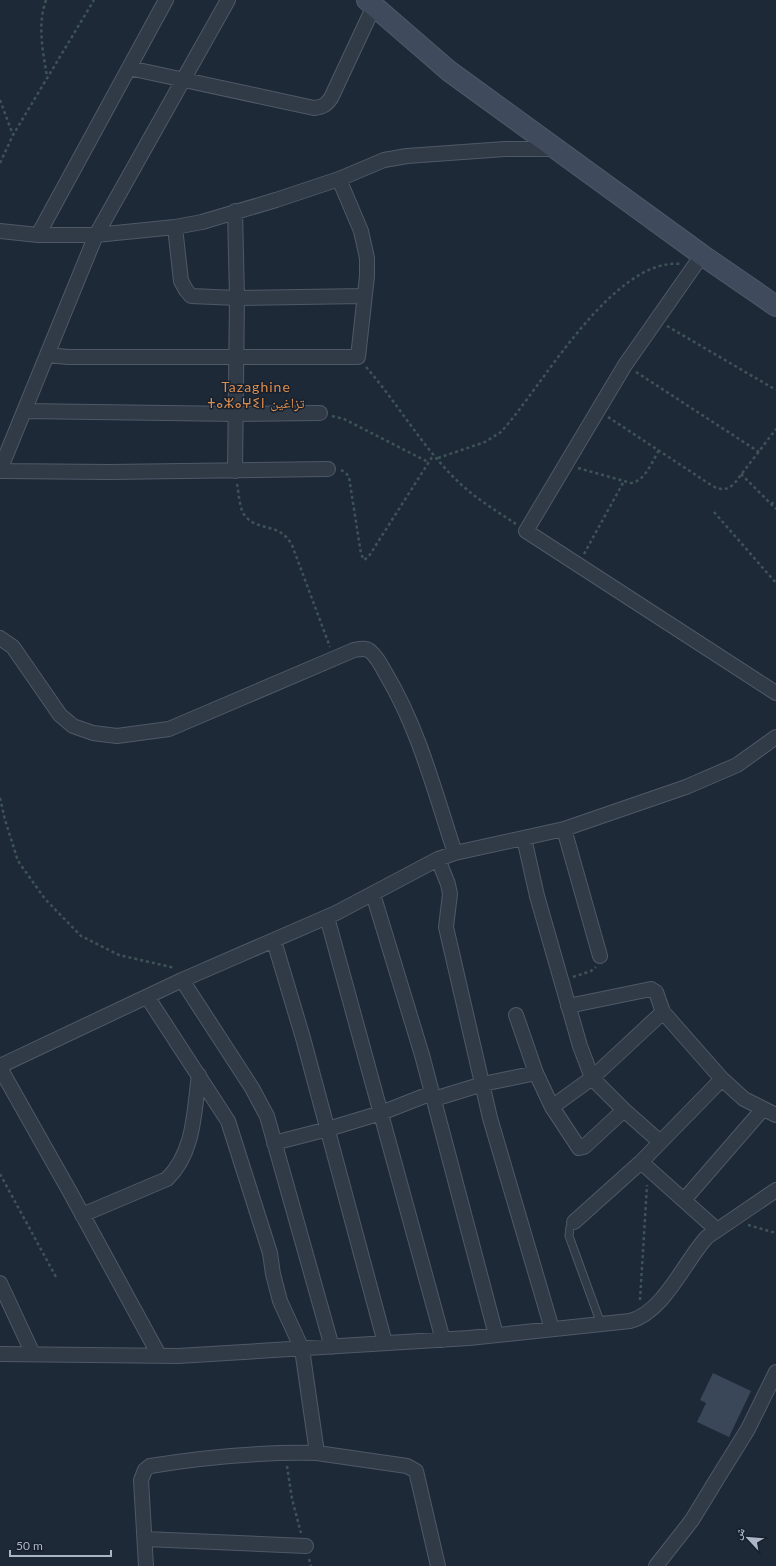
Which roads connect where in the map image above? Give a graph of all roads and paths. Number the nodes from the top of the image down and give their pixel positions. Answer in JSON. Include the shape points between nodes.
{"nodes":[{"id":1,"x":46,"y":0,"type":"edge"},
{"id":2,"x":94,"y":0,"type":"edge"},
{"id":3,"x":166,"y":0,"type":"edge"},
{"id":4,"x":228,"y":0,"type":"edge"},
{"id":5,"x":370,"y":3,"type":"edge"},
{"id":6,"x":129,"y":68,"type":"junction"},
{"id":7,"x":47,"y":78,"type":"junction"},
{"id":8,"x":184,"y":80,"type":"junction"},
{"id":9,"x":0,"y":100,"type":"edge"},
{"id":10,"x":13,"y":135,"type":"junction"},
{"id":11,"x":556,"y":149,"type":"junction"},
{"id":12,"x":0,"y":163,"type":"edge"},
{"id":13,"x":339,"y":179,"type":"junction"},
{"id":14,"x":235,"y":211,"type":"junction"},
{"id":15,"x":175,"y":227,"type":"junction"},
{"id":16,"x":0,"y":231,"type":"edge"},
{"id":17,"x":38,"y":235,"type":"junction"},
{"id":18,"x":96,"y":235,"type":"junction"},
{"id":19,"x":698,"y":260,"type":"junction"},
{"id":20,"x":364,"y":296,"type":"junction"},
{"id":21,"x":238,"y":298,"type":"junction"},
{"id":22,"x":776,"y":306,"type":"edge"},
{"id":23,"x":657,"y":320,"type":"junction"},
{"id":24,"x":47,"y":355,"type":"junction"},
{"id":25,"x":237,"y":357,"type":"junction"},
{"id":26,"x":358,"y":357,"type":"junction"},
{"id":27,"x":625,"y":365,"type":"junction"},
{"id":28,"x":776,"y":390,"type":"edge"},
{"id":29,"x":598,"y":410,"type":"junction"},
{"id":30,"x":24,"y":411,"type":"junction"},
{"id":31,"x":320,"y":413,"type":"joint"},
{"id":32,"x":237,"y":414,"type":"junction"},
{"id":33,"x":776,"y":429,"type":"edge"},
{"id":34,"x":659,"y":450,"type":"junction"},
{"id":35,"x":759,"y":452,"type":"junction"},
{"id":36,"x":434,"y":454,"type":"junction"},
{"id":37,"x":438,"y":458,"type":"junction"},
{"id":38,"x":428,"y":462,"type":"junction"},
{"id":39,"x":566,"y":464,"type":"junction"},
{"id":40,"x":328,"y":469,"type":"joint"},
{"id":41,"x":0,"y":471,"type":"edge"},
{"id":42,"x":235,"y":471,"type":"junction"},
{"id":43,"x":741,"y":474,"type":"junction"},
{"id":44,"x":624,"y":481,"type":"junction"},
{"id":45,"x":776,"y":501,"type":"edge"},
{"id":46,"x":771,"y":504,"type":"junction"},
{"id":47,"x":776,"y":509,"type":"edge"},
{"id":48,"x":714,"y":512,"type":"dead end"},
{"id":49,"x":526,"y":531,"type":"junction"},
{"id":50,"x":578,"y":565,"type":"junction"},
{"id":51,"x":776,"y":583,"type":"edge"},
{"id":52,"x":0,"y":638,"type":"edge"},
{"id":53,"x":334,"y":658,"type":"junction"},
{"id":54,"x":776,"y":692,"type":"edge"},
{"id":55,"x":776,"y":737,"type":"edge"},
{"id":56,"x":0,"y":798,"type":"edge"},
{"id":57,"x":564,"y":829,"type":"junction"},
{"id":58,"x":524,"y":838,"type":"junction"},
{"id":59,"x":455,"y":853,"type":"junction"},
{"id":60,"x":438,"y":859,"type":"junction"},
{"id":61,"x":373,"y":894,"type":"junction"},
{"id":62,"x":327,"y":917,"type":"junction"},
{"id":63,"x":274,"y":941,"type":"junction"},
{"id":64,"x":600,"y":956,"type":"joint"},
{"id":65,"x":199,"y":973,"type":"junction"},
{"id":66,"x":182,"y":980,"type":"junction"},
{"id":67,"x":561,"y":981,"type":"junction"},
{"id":68,"x":148,"y":998,"type":"junction"},
{"id":69,"x":568,"y":1006,"type":"junction"},
{"id":70,"x":663,"y":1012,"type":"junction"},
{"id":71,"x":516,"y":1015,"type":"dead end"},
{"id":72,"x":0,"y":1067,"type":"edge"},
{"id":73,"x":536,"y":1073,"type":"junction"},
{"id":74,"x":198,"y":1075,"type":"junction"},
{"id":75,"x":592,"y":1078,"type":"junction"},
{"id":76,"x":722,"y":1079,"type":"junction"},
{"id":77,"x":483,"y":1084,"type":"junction"},
{"id":78,"x":433,"y":1096,"type":"junction"},
{"id":79,"x":552,"y":1107,"type":"junction"},
{"id":80,"x":762,"y":1109,"type":"junction"},
{"id":81,"x":624,"y":1110,"type":"junction"},
{"id":82,"x":381,"y":1113,"type":"junction"},
{"id":83,"x":776,"y":1115,"type":"edge"},
{"id":84,"x":328,"y":1130,"type":"junction"},
{"id":85,"x":660,"y":1141,"type":"junction"},
{"id":86,"x":274,"y":1142,"type":"junction"},
{"id":87,"x":645,"y":1165,"type":"junction"},
{"id":88,"x":0,"y":1174,"type":"edge"},
{"id":89,"x":776,"y":1190,"type":"edge"},
{"id":90,"x":684,"y":1200,"type":"junction"},
{"id":91,"x":82,"y":1215,"type":"junction"},
{"id":92,"x":732,"y":1220,"type":"junction"},
{"id":93,"x":574,"y":1222,"type":"joint"},
{"id":94,"x":717,"y":1230,"type":"junction"},
{"id":95,"x":776,"y":1233,"type":"edge"},
{"id":96,"x":56,"y":1277,"type":"dead end"},
{"id":97,"x":0,"y":1283,"type":"edge"},
{"id":98,"x":640,"y":1318,"type":"junction"},
{"id":99,"x":601,"y":1324,"type":"junction"},
{"id":100,"x":552,"y":1329,"type":"junction"},
{"id":101,"x":496,"y":1335,"type":"junction"},
{"id":102,"x":443,"y":1340,"type":"junction"},
{"id":103,"x":386,"y":1343,"type":"junction"},
{"id":104,"x":332,"y":1347,"type":"junction"},
{"id":105,"x":302,"y":1349,"type":"junction"},
{"id":106,"x":0,"y":1354,"type":"edge"},
{"id":107,"x":33,"y":1354,"type":"junction"},
{"id":108,"x":159,"y":1355,"type":"junction"},
{"id":109,"x":776,"y":1372,"type":"edge"},
{"id":110,"x":286,"y":1453,"type":"junction"},
{"id":111,"x":317,"y":1453,"type":"junction"},
{"id":112,"x":145,"y":1539,"type":"junction"},
{"id":113,"x":306,"y":1546,"type":"junction"},
{"id":114,"x":146,"y":1566,"type":"edge"},
{"id":115,"x":311,"y":1566,"type":"edge"},
{"id":116,"x":438,"y":1566,"type":"edge"},
{"id":117,"x":656,"y":1566,"type":"edge"}],
"edges":[{"from":1,"to":7,"type":"path","via":[[40,29]]},
{"from":2,"to":7,"type":"path"},
{"from":3,"to":6,"type":"street"},
{"from":4,"to":8,"type":"street"},
{"from":5,"to":8,"type":"street","via":[[331,98],[321,107],[314,108]]},
{"from":5,"to":11,"type":"street","via":[[449,71]]},
{"from":6,"to":8,"type":"street"},
{"from":6,"to":17,"type":"street"},
{"from":7,"to":10,"type":"path"},
{"from":8,"to":18,"type":"street"},
{"from":9,"to":10,"type":"path"},
{"from":10,"to":12,"type":"path"},
{"from":11,"to":13,"type":"street","via":[[505,149],[407,156],[384,160]]},
{"from":11,"to":19,"type":"street"},
{"from":13,"to":14,"type":"street"},
{"from":13,"to":20,"type":"street","via":[[361,231],[367,258]]},
{"from":14,"to":15,"type":"street","via":[[202,222]]},
{"from":14,"to":21,"type":"street"},
{"from":15,"to":18,"type":"street"},
{"from":15,"to":21,"type":"street","via":[[182,281],[186,290],[192,296]]},
{"from":16,"to":17,"type":"street"},
{"from":17,"to":18,"type":"street"},
{"from":18,"to":24,"type":"street"},
{"from":19,"to":22,"type":"street"},
{"from":19,"to":23,"type":"street"},
{"from":19,"to":37,"type":"path","via":[[662,265],[639,275],[621,287],[584,326],[501,432],[485,442]]},
{"from":20,"to":21,"type":"street"},
{"from":20,"to":26,"type":"street"},
{"from":21,"to":25,"type":"street"},
{"from":23,"to":27,"type":"street"},
{"from":23,"to":28,"type":"path"},
{"from":24,"to":25,"type":"street"},
{"from":24,"to":30,"type":"street"},
{"from":25,"to":26,"type":"street"},
{"from":25,"to":32,"type":"street"},
{"from":26,"to":36,"type":"path"},
{"from":27,"to":29,"type":"street"},
{"from":27,"to":35,"type":"path"},
{"from":29,"to":34,"type":"path"},
{"from":29,"to":39,"type":"street"},
{"from":30,"to":32,"type":"street"},
{"from":30,"to":41,"type":"street"},
{"from":31,"to":32,"type":"street"},
{"from":31,"to":38,"type":"path","via":[[344,419]]},
{"from":32,"to":42,"type":"street"},
{"from":33,"to":35,"type":"path"},
{"from":34,"to":43,"type":"path","via":[[716,488],[728,489]]},
{"from":34,"to":44,"type":"path","via":[[641,480],[631,483]]},
{"from":35,"to":43,"type":"path"},
{"from":36,"to":37,"type":"path"},
{"from":36,"to":38,"type":"path"},
{"from":37,"to":49,"type":"path","via":[[471,493]]},
{"from":38,"to":40,"type":"path","via":[[364,560],[349,478],[343,471]]},
{"from":39,"to":44,"type":"path"},
{"from":39,"to":49,"type":"street"},
{"from":40,"to":42,"type":"street"},
{"from":41,"to":42,"type":"street"},
{"from":42,"to":53,"type":"path","via":[[245,517],[281,532],[292,545]]},
{"from":43,"to":46,"type":"path"},
{"from":44,"to":50,"type":"path"},
{"from":45,"to":46,"type":"path"},
{"from":46,"to":47,"type":"path"},
{"from":48,"to":51,"type":"path"},
{"from":49,"to":50,"type":"street"},
{"from":50,"to":54,"type":"street"},
{"from":52,"to":53,"type":"street","via":[[12,647],[60,715],[73,726],[93,733],[117,736],[169,729]]},
{"from":53,"to":59,"type":"street","via":[[363,648],[376,656],[400,697],[421,749]]},
{"from":55,"to":57,"type":"street","via":[[737,765],[686,787]]},
{"from":56,"to":65,"type":"path","via":[[18,861],[46,899],[81,936],[119,956]]},
{"from":57,"to":58,"type":"street"},
{"from":57,"to":64,"type":"street"},
{"from":58,"to":59,"type":"street"},
{"from":58,"to":67,"type":"street"},
{"from":59,"to":60,"type":"street"},
{"from":60,"to":61,"type":"street"},
{"from":60,"to":77,"type":"street","via":[[448,884],[450,900],[446,927]]},
{"from":61,"to":62,"type":"street"},
{"from":61,"to":78,"type":"street"},
{"from":62,"to":63,"type":"street"},
{"from":62,"to":82,"type":"street"},
{"from":63,"to":65,"type":"street"},
{"from":63,"to":84,"type":"street"},
{"from":64,"to":67,"type":"path","via":[[591,972]]},
{"from":65,"to":66,"type":"street"},
{"from":66,"to":68,"type":"street"},
{"from":66,"to":86,"type":"street","via":[[259,1100],[267,1116]]},
{"from":67,"to":69,"type":"street"},
{"from":68,"to":72,"type":"street"},
{"from":68,"to":74,"type":"street"},
{"from":69,"to":70,"type":"street","via":[[651,989],[656,992]]},
{"from":69,"to":75,"type":"street"},
{"from":70,"to":75,"type":"street"},
{"from":70,"to":76,"type":"street"},
{"from":71,"to":73,"type":"street"},
{"from":72,"to":91,"type":"street"},
{"from":73,"to":77,"type":"street"},
{"from":73,"to":79,"type":"street"},
{"from":74,"to":91,"type":"street","via":[[188,1145],[175,1171],[167,1178]]},
{"from":74,"to":105,"type":"street","via":[[228,1121],[270,1253],[280,1301]]},
{"from":75,"to":79,"type":"street"},
{"from":75,"to":81,"type":"street"},
{"from":76,"to":80,"type":"street","via":[[744,1099]]},
{"from":76,"to":85,"type":"street"},
{"from":77,"to":78,"type":"street"},
{"from":77,"to":100,"type":"street","via":[[490,1118]]},
{"from":78,"to":82,"type":"street"},
{"from":78,"to":101,"type":"street"},
{"from":79,"to":81,"type":"street","via":[[581,1148]]},
{"from":80,"to":83,"type":"street"},
{"from":80,"to":90,"type":"street"},
{"from":81,"to":85,"type":"street"},
{"from":82,"to":84,"type":"street"},
{"from":82,"to":102,"type":"street"},
{"from":84,"to":86,"type":"street"},
{"from":84,"to":103,"type":"street"},
{"from":85,"to":87,"type":"street"},
{"from":86,"to":104,"type":"street"},
{"from":87,"to":90,"type":"street"},
{"from":87,"to":93,"type":"street"},
{"from":87,"to":98,"type":"path"},
{"from":88,"to":96,"type":"path"},
{"from":89,"to":92,"type":"street"},
{"from":90,"to":94,"type":"street"},
{"from":91,"to":108,"type":"street"},
{"from":92,"to":94,"type":"street"},
{"from":92,"to":95,"type":"path"},
{"from":93,"to":99,"type":"lane","via":[[570,1227],[569,1236]]},
{"from":94,"to":98,"type":"street","via":[[698,1247],[655,1307]]},
{"from":97,"to":107,"type":"street"},
{"from":98,"to":99,"type":"street"},
{"from":99,"to":100,"type":"street"},
{"from":100,"to":101,"type":"street"},
{"from":101,"to":102,"type":"street"},
{"from":102,"to":103,"type":"street"},
{"from":103,"to":104,"type":"street"},
{"from":104,"to":105,"type":"street"},
{"from":105,"to":108,"type":"street"},
{"from":105,"to":111,"type":"street"},
{"from":106,"to":107,"type":"street"},
{"from":107,"to":108,"type":"street"},
{"from":109,"to":117,"type":"street","via":[[748,1429],[692,1520]]},
{"from":110,"to":111,"type":"street"},
{"from":110,"to":112,"type":"street","via":[[193,1459],[150,1466],[145,1470],[141,1480]]},
{"from":110,"to":113,"type":"path","via":[[293,1505]]},
{"from":111,"to":116,"type":"street","via":[[407,1466],[416,1471]]},
{"from":112,"to":113,"type":"street"},
{"from":112,"to":114,"type":"street"},
{"from":113,"to":115,"type":"path"}]}
